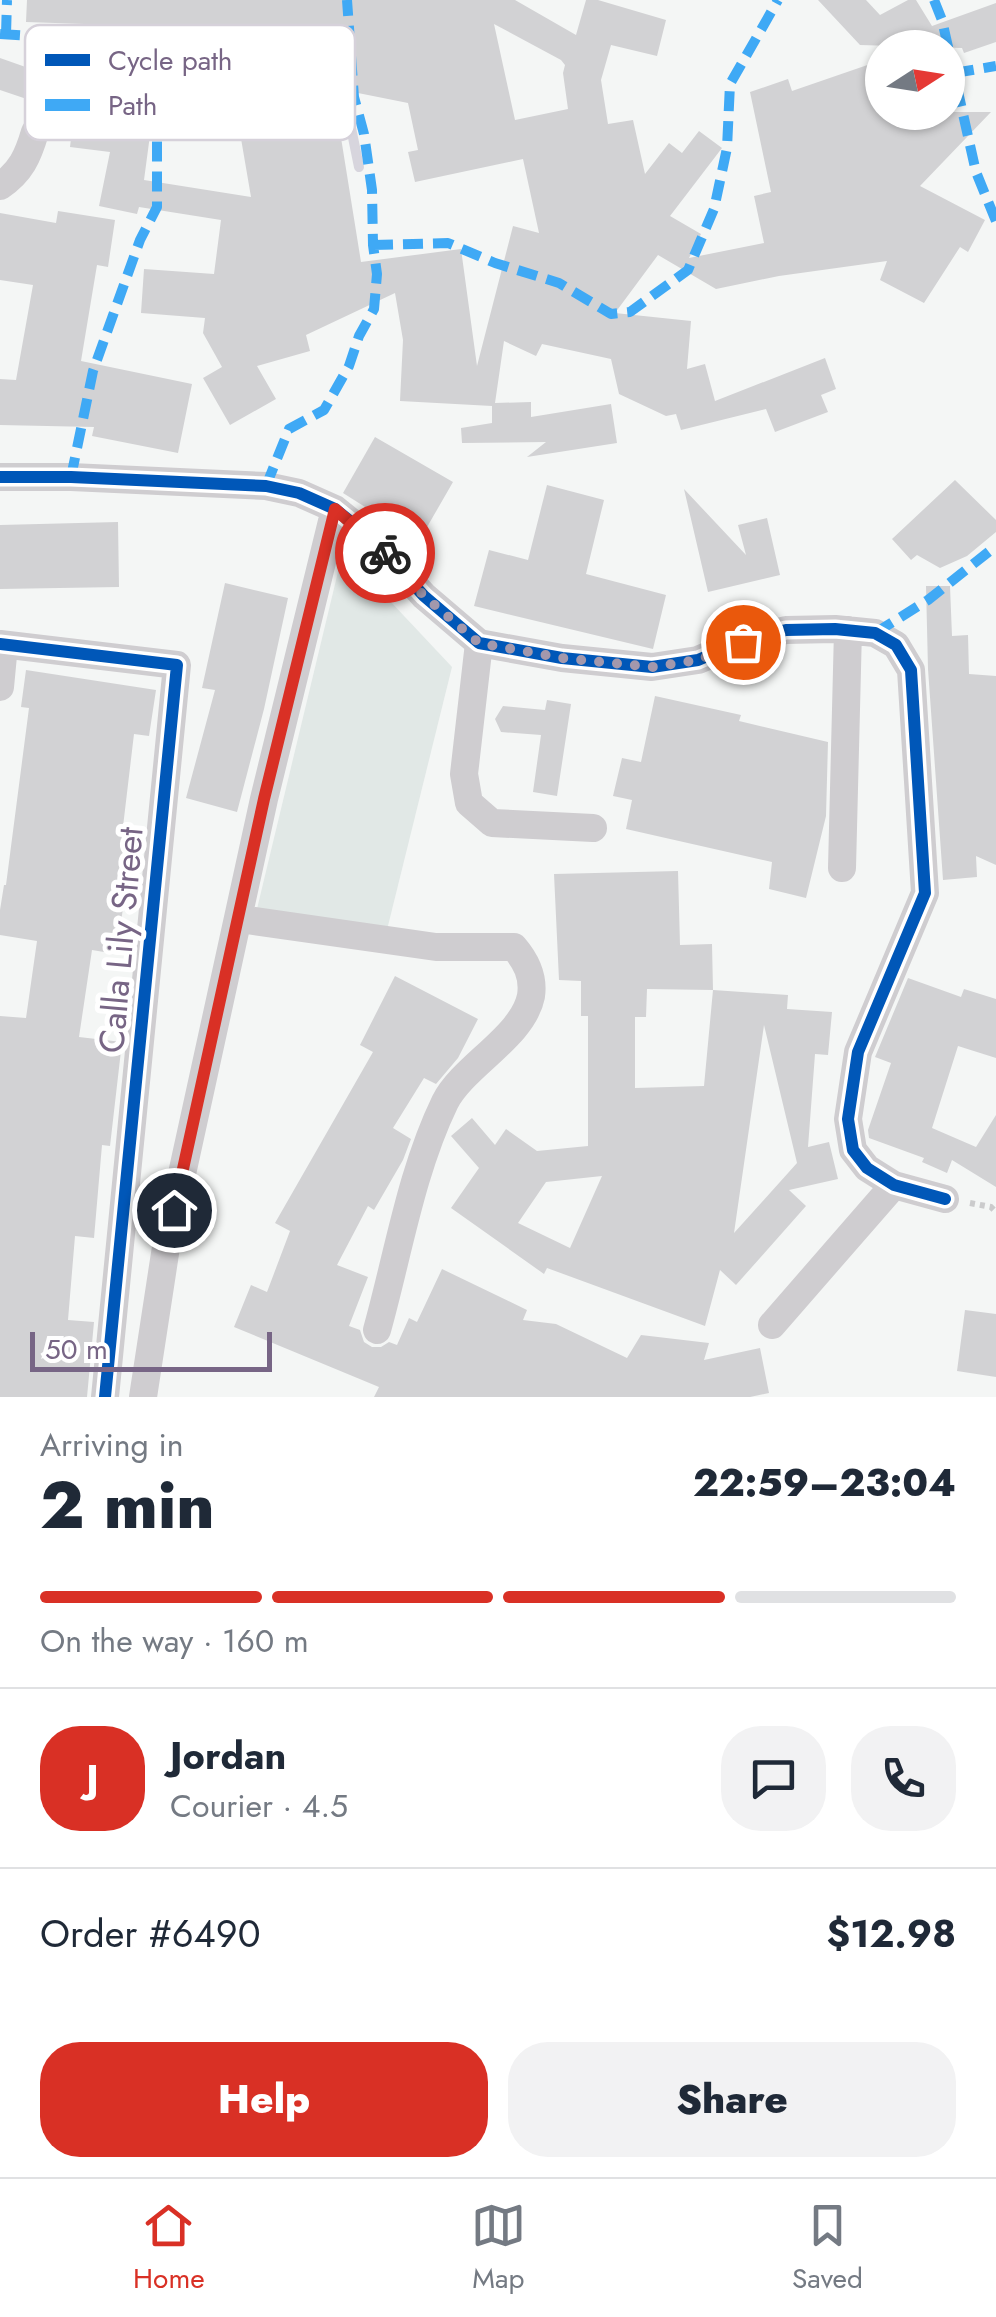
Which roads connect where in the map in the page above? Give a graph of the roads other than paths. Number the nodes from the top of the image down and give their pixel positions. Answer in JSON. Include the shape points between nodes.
{"nodes":[{"id":1,"x":33,"y":140,"type":"edge"},
{"id":2,"x":0,"y":186,"type":"edge"},
{"id":3,"x":0,"y":477,"type":"edge"},
{"id":4,"x":335,"y":509,"type":"junction"},
{"id":5,"x":848,"y":630,"type":"junction"},
{"id":6,"x":479,"y":643,"type":"junction"},
{"id":7,"x":2,"y":645,"type":"edge"},
{"id":8,"x":0,"y":687,"type":"edge"},
{"id":9,"x":593,"y":828,"type":"dead end"},
{"id":10,"x":842,"y":868,"type":"dead end"},
{"id":11,"x":240,"y":919,"type":"junction"},
{"id":12,"x":894,"y":1185,"type":"junction"},
{"id":13,"x":944,"y":1199,"type":"dead end"},
{"id":14,"x":772,"y":1324,"type":"dead end"},
{"id":15,"x":377,"y":1330,"type":"dead end"},
{"id":16,"x":105,"y":1397,"type":"edge"},
{"id":17,"x":142,"y":1397,"type":"edge"}],
"edges":[{"from":1,"to":2,"type":"street","via":[[14,176]]},
{"from":3,"to":4,"type":"street","via":[[266,486]]},
{"from":4,"to":6,"type":"street"},
{"from":4,"to":11,"type":"street"},
{"from":5,"to":6,"type":"street","via":[[786,630],[698,660],[652,667]]},
{"from":5,"to":10,"type":"street"},
{"from":5,"to":12,"type":"street","via":[[875,633],[896,645],[911,670],[925,894],[858,1052],[848,1118],[853,1150]]},
{"from":6,"to":9,"type":"street","via":[[464,774],[468,803],[492,823]]},
{"from":7,"to":8,"type":"street"},
{"from":7,"to":16,"type":"street","name":"Calla Lily Street","via":[[177,665]]},
{"from":11,"to":15,"type":"street","via":[[436,947],[514,947],[528,964],[530,996],[518,1022],[448,1096],[429,1137]]},
{"from":11,"to":17,"type":"street","via":[[166,1247]]},
{"from":12,"to":13,"type":"street"},
{"from":12,"to":14,"type":"street"}]}
